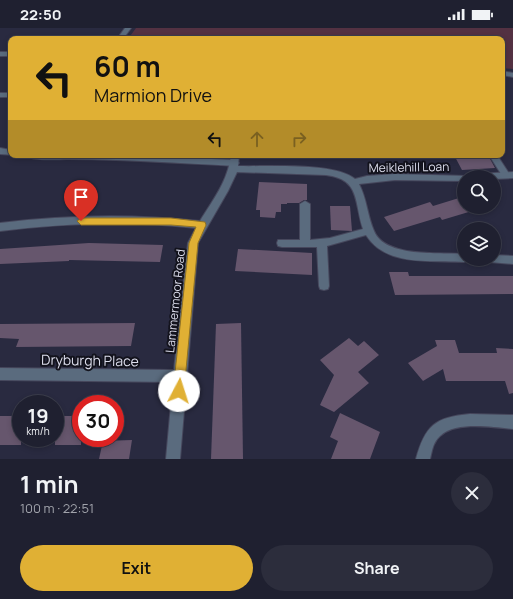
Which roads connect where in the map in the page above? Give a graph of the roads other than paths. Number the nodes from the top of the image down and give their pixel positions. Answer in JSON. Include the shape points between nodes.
{"nodes":[{"id":1,"x":131,"y":158,"type":"edge"},
{"id":2,"x":495,"y":158,"type":"edge"},
{"id":3,"x":234,"y":162,"type":"edge"},
{"id":4,"x":509,"y":175,"type":"edge"},
{"id":5,"x":457,"y":178,"type":"edge"},
{"id":6,"x":354,"y":182,"type":"junction"},
{"id":7,"x":305,"y":204,"type":"dead end"},
{"id":8,"x":202,"y":225,"type":"junction"},
{"id":9,"x":0,"y":227,"type":"edge"},
{"id":10,"x":368,"y":231,"type":"junction"},
{"id":11,"x":322,"y":242,"type":"junction"},
{"id":12,"x":282,"y":243,"type":"dead end"},
{"id":13,"x":305,"y":244,"type":"junction"},
{"id":14,"x":457,"y":257,"type":"edge"},
{"id":15,"x":501,"y":259,"type":"edge"},
{"id":16,"x":513,"y":260,"type":"edge"},
{"id":17,"x":324,"y":286,"type":"dead end"},
{"id":18,"x":0,"y":374,"type":"edge"},
{"id":19,"x":180,"y":376,"type":"junction"},
{"id":20,"x":513,"y":422,"type":"edge"},
{"id":21,"x":173,"y":459,"type":"edge"},
{"id":22,"x":423,"y":459,"type":"edge"}],
"edges":[{"from":1,"to":3,"type":"street"},
{"from":2,"to":4,"type":"street"},
{"from":3,"to":6,"type":"street","via":[[328,172],[347,176]]},
{"from":3,"to":8,"type":"street","name":"Lammermoor Road","via":[[222,194]]},
{"from":5,"to":6,"type":"street","name":"Meiklehill Loan","via":[[383,177]]},
{"from":6,"to":10,"type":"street","via":[[359,191]]},
{"from":7,"to":13,"type":"street"},
{"from":8,"to":9,"type":"street","via":[[171,221],[66,221]]},
{"from":8,"to":19,"type":"street","name":"Lammermoor Road","via":[[193,243]]},
{"from":10,"to":11,"type":"street"},
{"from":10,"to":14,"type":"street","via":[[378,244],[397,253]]},
{"from":11,"to":13,"type":"street"},
{"from":11,"to":17,"type":"street"},
{"from":12,"to":13,"type":"street"},
{"from":15,"to":16,"type":"street"},
{"from":18,"to":19,"type":"street","name":"Dryburgh Place"},
{"from":19,"to":21,"type":"street","name":"Lammermoor Road"},
{"from":20,"to":22,"type":"street","via":[[463,419],[445,424],[431,434],[424,447]]}]}
